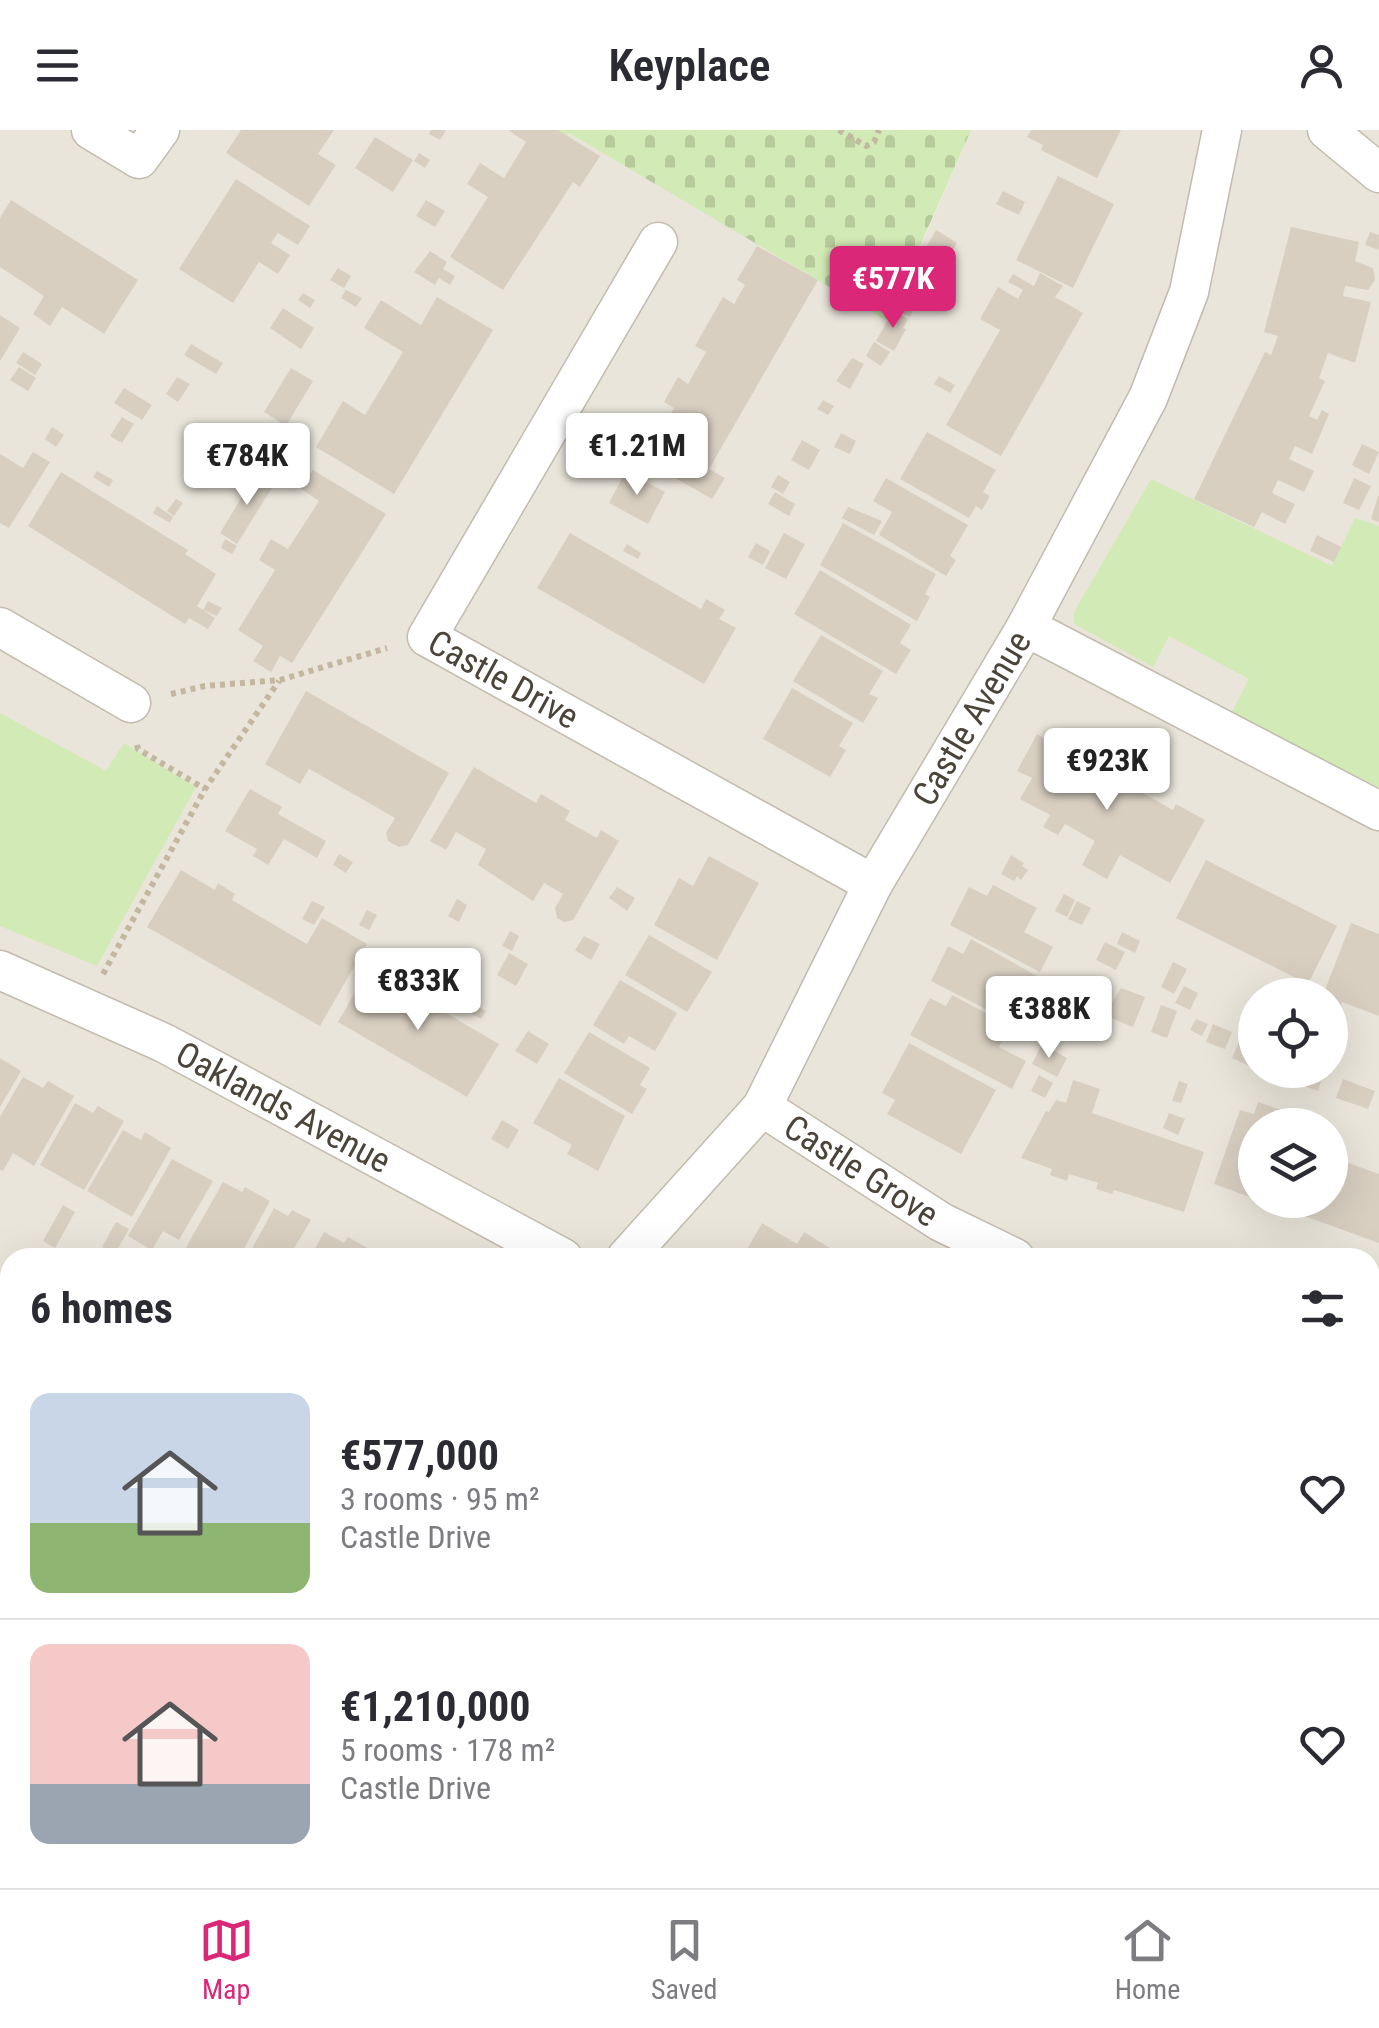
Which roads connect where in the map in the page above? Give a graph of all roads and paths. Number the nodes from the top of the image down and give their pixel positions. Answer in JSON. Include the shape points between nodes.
{"nodes":[{"id":1,"x":91,"y":130,"type":"edge"},
{"id":2,"x":160,"y":130,"type":"edge"},
{"id":3,"x":839,"y":130,"type":"edge"},
{"id":4,"x":880,"y":130,"type":"edge"},
{"id":5,"x":1222,"y":130,"type":"edge"},
{"id":6,"x":1327,"y":130,"type":"edge"},
{"id":7,"x":1379,"y":173,"type":"edge"},
{"id":8,"x":658,"y":242,"type":"dead end"},
{"id":9,"x":0,"y":627,"type":"edge"},
{"id":10,"x":1026,"y":627,"type":"junction"},
{"id":11,"x":427,"y":637,"type":"junction"},
{"id":12,"x":280,"y":680,"type":"junction"},
{"id":13,"x":131,"y":703,"type":"junction"},
{"id":14,"x":205,"y":788,"type":"junction"},
{"id":15,"x":1379,"y":811,"type":"edge"},
{"id":16,"x":874,"y":884,"type":"junction"},
{"id":17,"x":0,"y":970,"type":"edge"},
{"id":18,"x":84,"y":1007,"type":"junction"},
{"id":19,"x":762,"y":1106,"type":"junction"},
{"id":20,"x":544,"y":1248,"type":"edge"},
{"id":21,"x":635,"y":1248,"type":"edge"},
{"id":22,"x":994,"y":1248,"type":"edge"}],
"edges":[{"from":1,"to":2,"type":"street","via":[[140,159]]},
{"from":3,"to":4,"type":"path","via":[[866,146]]},
{"from":5,"to":10,"type":"street","name":"Castle Avenue","via":[[1189,292],[1148,398]]},
{"from":6,"to":7,"type":"street"},
{"from":8,"to":11,"type":"street","name":"Castle Drive"},
{"from":9,"to":13,"type":"street"},
{"from":10,"to":15,"type":"street"},
{"from":10,"to":16,"type":"street","name":"Castle Avenue"},
{"from":11,"to":12,"type":"path"},
{"from":11,"to":16,"type":"street","name":"Castle Drive"},
{"from":12,"to":13,"type":"path","via":[[205,686]]},
{"from":12,"to":14,"type":"path"},
{"from":13,"to":14,"type":"path","via":[[138,749]]},
{"from":14,"to":18,"type":"path"},
{"from":16,"to":19,"type":"street","name":"Castle Avenue"},
{"from":17,"to":18,"type":"street","name":"Oaklands Avenue"},
{"from":18,"to":20,"type":"street","name":"Oaklands Avenue","via":[[164,1043]]},
{"from":19,"to":21,"type":"street","name":"Castle Avenue"},
{"from":19,"to":22,"type":"street","name":"Castle Grove","via":[[941,1222]]}]}
